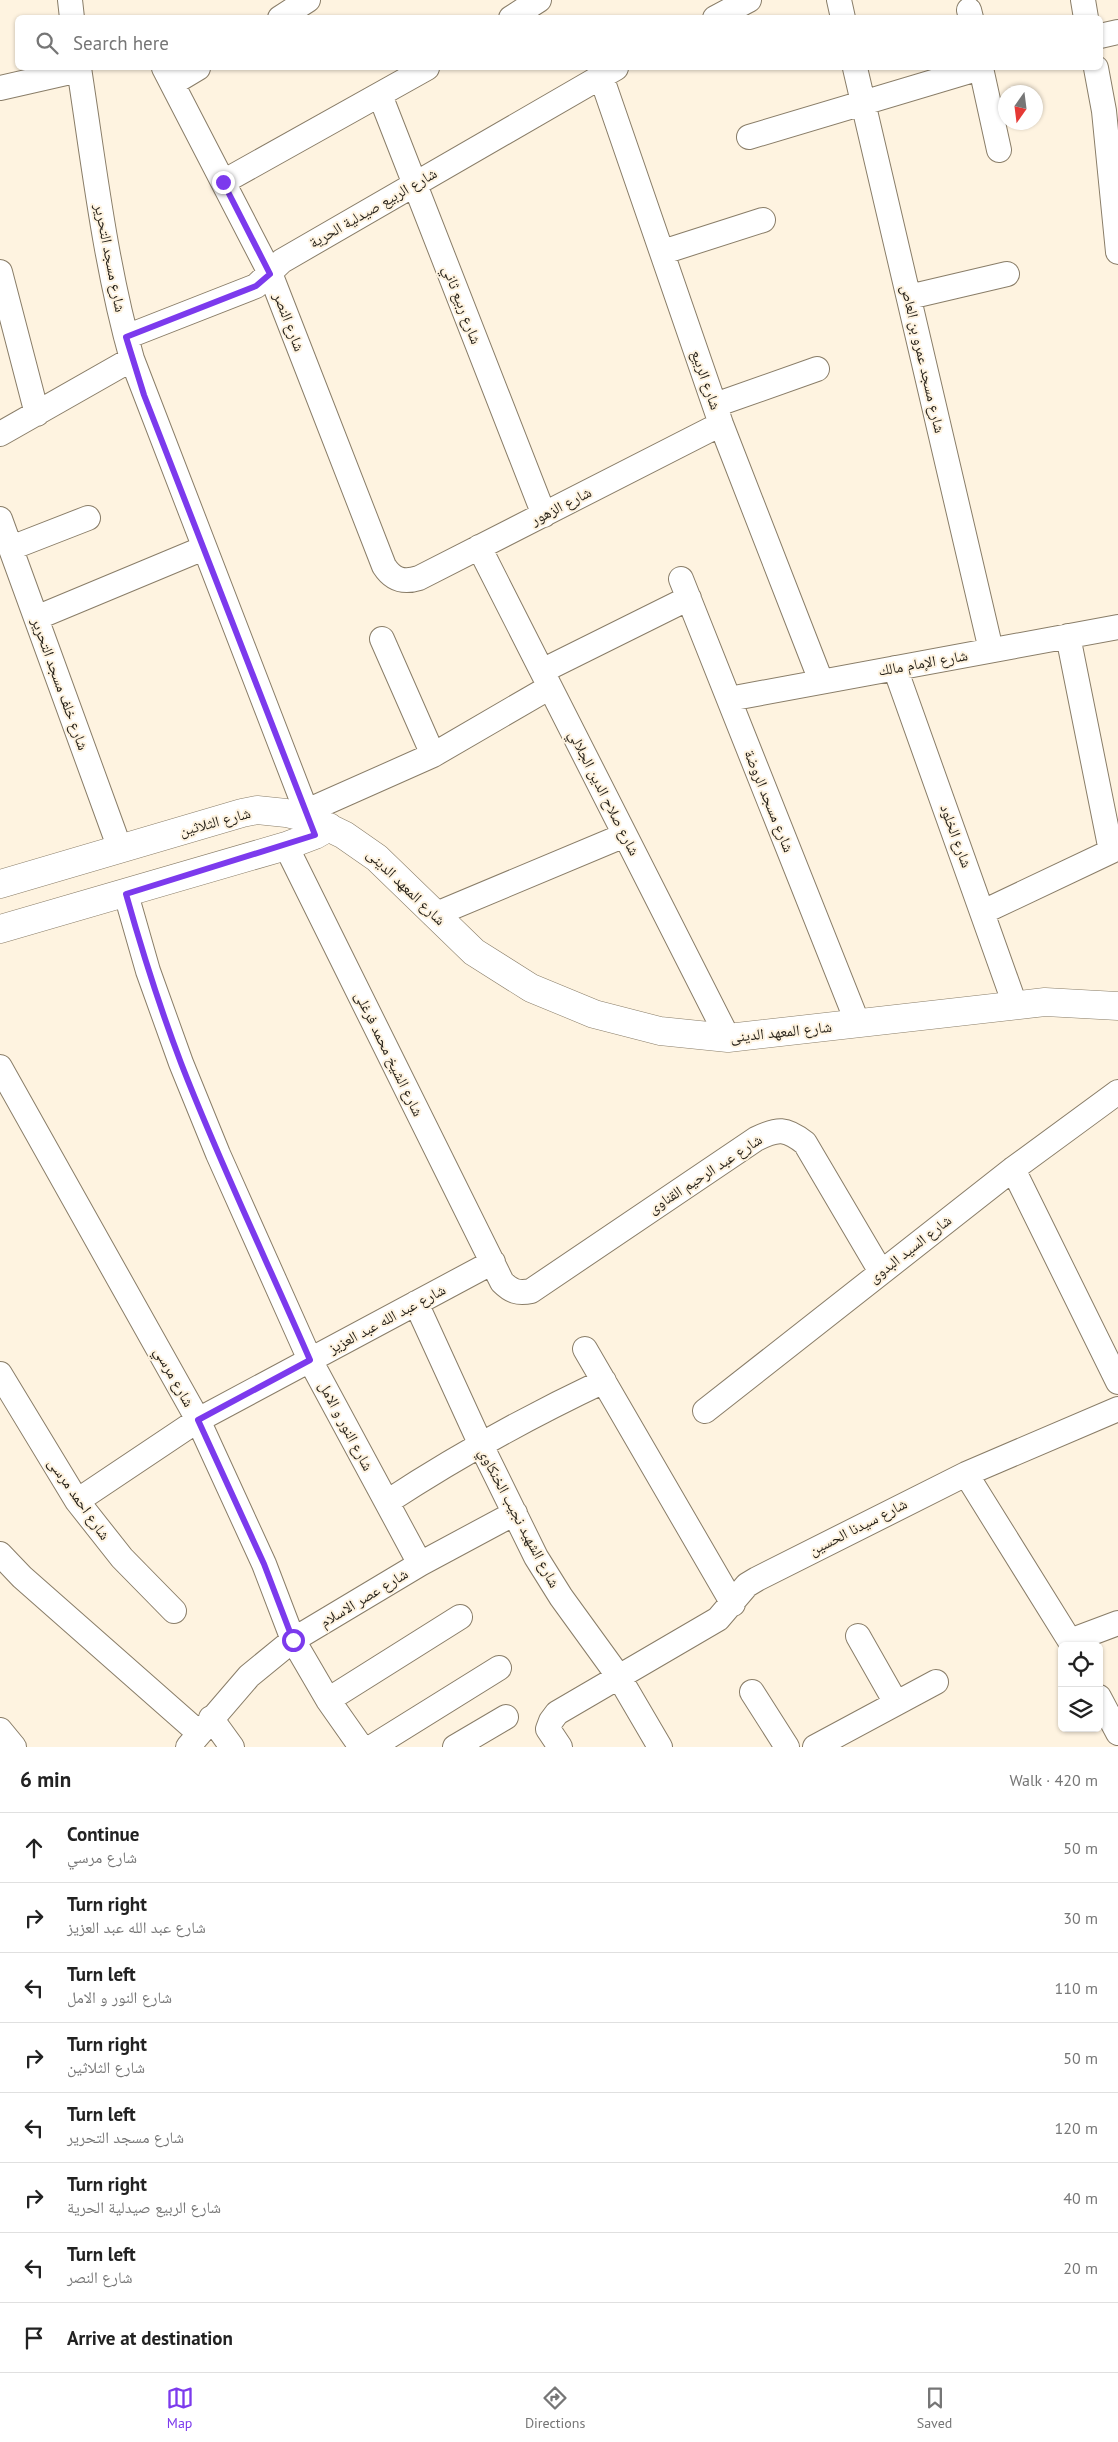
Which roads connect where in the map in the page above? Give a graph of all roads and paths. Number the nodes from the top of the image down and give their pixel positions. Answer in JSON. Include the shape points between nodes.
{"nodes":[{"id":1,"x":70,"y":0,"type":"edge"},
{"id":2,"x":308,"y":0,"type":"edge"},
{"id":3,"x":539,"y":0,"type":"edge"},
{"id":4,"x":749,"y":0,"type":"edge"},
{"id":5,"x":839,"y":0,"type":"edge"},
{"id":6,"x":1083,"y":0,"type":"edge"},
{"id":7,"x":72,"y":15,"type":"edge"},
{"id":8,"x":285,"y":15,"type":"edge"},
{"id":9,"x":516,"y":15,"type":"edge"},
{"id":10,"x":721,"y":15,"type":"edge"},
{"id":11,"x":842,"y":15,"type":"edge"},
{"id":12,"x":1086,"y":15,"type":"edge"},
{"id":13,"x":1118,"y":32,"type":"edge"},
{"id":14,"x":1103,"y":35,"type":"edge"},
{"id":15,"x":75,"y":70,"type":"edge"},
{"id":16,"x":79,"y":70,"type":"edge"},
{"id":17,"x":189,"y":70,"type":"edge"},
{"id":18,"x":424,"y":70,"type":"edge"},
{"id":19,"x":855,"y":70,"type":"edge"},
{"id":20,"x":974,"y":70,"type":"edge"},
{"id":21,"x":981,"y":70,"type":"edge"},
{"id":22,"x":1096,"y":70,"type":"edge"},
{"id":23,"x":608,"y":72,"type":"edge"},
{"id":24,"x":168,"y":75,"type":"edge"},
{"id":25,"x":0,"y":88,"type":"edge"},
{"id":26,"x":380,"y":95,"type":"junction"},
{"id":27,"x":863,"y":101,"type":"junction"},
{"id":28,"x":749,"y":137,"type":"dead end"},
{"id":29,"x":999,"y":150,"type":"dead end"},
{"id":30,"x":223,"y":182,"type":"junction"},
{"id":31,"x":414,"y":184,"type":"junction"},
{"id":32,"x":764,"y":220,"type":"dead end"},
{"id":33,"x":663,"y":252,"type":"junction"},
{"id":34,"x":1118,"y":252,"type":"edge"},
{"id":35,"x":0,"y":272,"type":"edge"},
{"id":36,"x":270,"y":274,"type":"junction"},
{"id":37,"x":1007,"y":274,"type":"dead end"},
{"id":38,"x":909,"y":297,"type":"junction"},
{"id":39,"x":6,"y":317,"type":"edge"},
{"id":40,"x":129,"y":348,"type":"junction"},
{"id":41,"x":817,"y":369,"type":"dead end"},
{"id":42,"x":37,"y":414,"type":"junction"},
{"id":43,"x":718,"y":415,"type":"junction"},
{"id":44,"x":0,"y":434,"type":"edge"},
{"id":45,"x":544,"y":514,"type":"junction"},
{"id":46,"x":88,"y":518,"type":"dead end"},
{"id":47,"x":0,"y":519,"type":"edge"},
{"id":48,"x":479,"y":547,"type":"junction"},
{"id":49,"x":204,"y":548,"type":"junction"},
{"id":50,"x":8,"y":556,"type":"edge"},
{"id":51,"x":399,"y":580,"type":"joint"},
{"id":52,"x":36,"y":618,"type":"junction"},
{"id":53,"x":1118,"y":627,"type":"edge"},
{"id":54,"x":1068,"y":636,"type":"junction"},
{"id":55,"x":382,"y":639,"type":"dead end"},
{"id":56,"x":991,"y":650,"type":"junction"},
{"id":57,"x":895,"y":668,"type":"junction"},
{"id":58,"x":546,"y":679,"type":"junction"},
{"id":59,"x":821,"y":681,"type":"junction"},
{"id":60,"x":729,"y":699,"type":"junction"},
{"id":61,"x":433,"y":755,"type":"junction"},
{"id":62,"x":316,"y":823,"type":"junction"},
{"id":63,"x":625,"y":835,"type":"junction"},
{"id":64,"x":286,"y":846,"type":"junction"},
{"id":65,"x":120,"y":849,"type":"junction"},
{"id":66,"x":1115,"y":849,"type":"edge"},
{"id":67,"x":0,"y":884,"type":"edge"},
{"id":68,"x":126,"y":894,"type":"junction"},
{"id":69,"x":983,"y":912,"type":"junction"},
{"id":70,"x":434,"y":914,"type":"junction"},
{"id":71,"x":0,"y":930,"type":"edge"},
{"id":72,"x":1015,"y":1005,"type":"junction"},
{"id":73,"x":1118,"y":1006,"type":"edge"},
{"id":74,"x":858,"y":1024,"type":"junction"},
{"id":75,"x":728,"y":1038,"type":"junction"},
{"id":76,"x":4,"y":1081,"type":"edge"},
{"id":77,"x":1118,"y":1092,"type":"edge"},
{"id":78,"x":1013,"y":1169,"type":"junction"},
{"id":79,"x":493,"y":1262,"type":"junction"},
{"id":80,"x":880,"y":1272,"type":"junction"},
{"id":81,"x":416,"y":1303,"type":"junction"},
{"id":82,"x":585,"y":1349,"type":"dead end"},
{"id":83,"x":310,"y":1360,"type":"junction"},
{"id":84,"x":0,"y":1374,"type":"edge"},
{"id":85,"x":604,"y":1381,"type":"junction"},
{"id":86,"x":1118,"y":1382,"type":"edge"},
{"id":87,"x":1118,"y":1409,"type":"edge"},
{"id":88,"x":705,"y":1412,"type":"dead end"},
{"id":89,"x":198,"y":1420,"type":"junction"},
{"id":90,"x":480,"y":1444,"type":"junction"},
{"id":91,"x":966,"y":1474,"type":"junction"},
{"id":92,"x":77,"y":1501,"type":"junction"},
{"id":93,"x":387,"y":1502,"type":"junction"},
{"id":94,"x":515,"y":1513,"type":"junction"},
{"id":95,"x":0,"y":1554,"type":"edge"},
{"id":96,"x":420,"y":1564,"type":"junction"},
{"id":97,"x":733,"y":1604,"type":"junction"},
{"id":98,"x":174,"y":1612,"type":"dead end"},
{"id":99,"x":460,"y":1617,"type":"dead end"},
{"id":100,"x":1118,"y":1623,"type":"edge"},
{"id":101,"x":858,"y":1636,"type":"dead end"},
{"id":102,"x":293,"y":1640,"type":"junction"},
{"id":103,"x":1071,"y":1642,"type":"edge"},
{"id":104,"x":1076,"y":1642,"type":"edge"},
{"id":105,"x":499,"y":1668,"type":"dead end"},
{"id":106,"x":619,"y":1677,"type":"junction"},
{"id":107,"x":936,"y":1682,"type":"dead end"},
{"id":108,"x":752,"y":1692,"type":"dead end"},
{"id":109,"x":328,"y":1700,"type":"junction"},
{"id":110,"x":896,"y":1703,"type":"junction"},
{"id":111,"x":1103,"y":1704,"type":"edge"},
{"id":112,"x":506,"y":1717,"type":"dead end"},
{"id":113,"x":0,"y":1730,"type":"edge"},
{"id":114,"x":1118,"y":1732,"type":"edge"},
{"id":115,"x":199,"y":1733,"type":"edge"},
{"id":116,"x":14,"y":1747,"type":"edge"},
{"id":117,"x":232,"y":1747,"type":"edge"},
{"id":118,"x":361,"y":1747,"type":"edge"},
{"id":119,"x":372,"y":1747,"type":"edge"},
{"id":120,"x":455,"y":1747,"type":"edge"},
{"id":121,"x":560,"y":1747,"type":"edge"},
{"id":122,"x":660,"y":1747,"type":"edge"},
{"id":123,"x":787,"y":1747,"type":"edge"},
{"id":124,"x":814,"y":1747,"type":"edge"}],
"edges":[{"from":1,"to":7,"type":"street"},
{"from":2,"to":8,"type":"street"},
{"from":3,"to":9,"type":"street"},
{"from":4,"to":10,"type":"street"},
{"from":5,"to":11,"type":"street"},
{"from":6,"to":12,"type":"street"},
{"from":13,"to":14,"type":"street"},
{"from":15,"to":25,"type":"street"},
{"from":16,"to":40,"type":"street","name":"شارع مسجد التحرير","via":[[106,248]]},
{"from":17,"to":24,"type":"street"},
{"from":18,"to":26,"type":"street"},
{"from":19,"to":27,"type":"street","name":"شارع مسجد عمرو بن العاص"},
{"from":20,"to":27,"type":"street"},
{"from":21,"to":29,"type":"street"},
{"from":22,"to":34,"type":"street","via":[[1104,111]]},
{"from":23,"to":31,"type":"street","name":"شارع الربيع صيدلية الحرية"},
{"from":23,"to":33,"type":"street","name":"شارع الربيع"},
{"from":24,"to":30,"type":"street","name":"شارع النصر"},
{"from":26,"to":30,"type":"street"},
{"from":26,"to":31,"type":"street","name":"شارع ربيع ثاني"},
{"from":27,"to":28,"type":"street"},
{"from":27,"to":38,"type":"street","name":"شارع مسجد عمرو بن العاص"},
{"from":30,"to":36,"type":"street","name":"شارع النصر"},
{"from":31,"to":36,"type":"street","name":"شارع الربيع صيدلية الحرية","via":[[282,261]]},
{"from":31,"to":45,"type":"street","name":"شارع ربيع ثاني"},
{"from":32,"to":33,"type":"street"},
{"from":33,"to":43,"type":"street","name":"شارع الربيع"},
{"from":35,"to":39,"type":"street"},
{"from":36,"to":40,"type":"street","name":"شارع الربيع صيدلية الحرية","via":[[256,286]]},
{"from":36,"to":51,"type":"street","name":"شارع النصر","via":[[384,566]]},
{"from":37,"to":38,"type":"street"},
{"from":38,"to":56,"type":"street","name":"شارع مسجد عمرو بن العاص"},
{"from":39,"to":42,"type":"street"},
{"from":40,"to":42,"type":"street","name":"شارع الربيع صيدلية الحرية"},
{"from":40,"to":49,"type":"street","name":"شارع مسجد التحرير"},
{"from":41,"to":43,"type":"street","name":"شارع الزهور"},
{"from":42,"to":44,"type":"street","name":"شارع الربيع صيدلية الحرية"},
{"from":43,"to":45,"type":"street","name":"شارع الزهور"},
{"from":43,"to":59,"type":"street","name":"شارع الربيع"},
{"from":45,"to":48,"type":"street","name":"شارع الزهور"},
{"from":46,"to":50,"type":"street"},
{"from":47,"to":50,"type":"street","name":"شارع خلف مسجد التحرير"},
{"from":48,"to":51,"type":"street","name":"شارع الزهور","via":[[420,578]]},
{"from":48,"to":58,"type":"street","name":"شارع صلاح الدين الجلالي"},
{"from":49,"to":52,"type":"street"},
{"from":49,"to":62,"type":"street","name":"شارع مسجد التحرير"},
{"from":50,"to":52,"type":"street","name":"شارع خلف مسجد التحرير"},
{"from":52,"to":65,"type":"street","name":"شارع خلف مسجد التحرير"},
{"from":53,"to":54,"type":"street","name":"شارع الإمام مالك"},
{"from":54,"to":56,"type":"street","name":"شارع الإمام مالك"},
{"from":54,"to":66,"type":"street"},
{"from":55,"to":61,"type":"street"},
{"from":56,"to":57,"type":"street","name":"شارع الإمام مالك"},
{"from":57,"to":59,"type":"street","name":"شارع الإمام مالك"},
{"from":57,"to":69,"type":"street","name":"شارع الخلود"},
{"from":58,"to":60,"type":"street","name":"شارع مسجد الروضة","via":[[685,588]]},
{"from":58,"to":61,"type":"street"},
{"from":58,"to":63,"type":"street","name":"شارع صلاح الدين الجلالي"},
{"from":59,"to":60,"type":"street","name":"شارع الإمام مالك"},
{"from":60,"to":74,"type":"street","name":"شارع مسجد الروضة"},
{"from":61,"to":62,"type":"street"},
{"from":62,"to":64,"type":"street"},
{"from":62,"to":65,"type":"street","name":"شارع الثلاثين","via":[[272,810],[257,810]]},
{"from":62,"to":70,"type":"street","name":"شارع المعهد الدينى","via":[[362,846]]},
{"from":63,"to":70,"type":"street"},
{"from":63,"to":75,"type":"street","name":"شارع صلاح الدين الجلالي"},
{"from":64,"to":68,"type":"street"},
{"from":64,"to":79,"type":"street","name":"شارع الشيخ محمد فرغلى"},
{"from":65,"to":67,"type":"street","name":"شارع الثلاثين"},
{"from":66,"to":69,"type":"street"},
{"from":68,"to":71,"type":"street"},
{"from":68,"to":83,"type":"street","name":"شارع النور و الامل","via":[[148,971],[181,1063]]},
{"from":69,"to":72,"type":"street","name":"شارع الخلود"},
{"from":70,"to":75,"type":"street","name":"شارع المعهد الدينى","via":[[474,952],[531,988],[594,1014],[660,1031]]},
{"from":72,"to":73,"type":"street","name":"شارع المعهد الدينى","via":[[1045,1002]]},
{"from":72,"to":74,"type":"street","name":"شارع المعهد الدينى"},
{"from":74,"to":75,"type":"street","name":"شارع المعهد الدينى"},
{"from":76,"to":89,"type":"street","name":"شارع مرسي"},
{"from":77,"to":78,"type":"street","name":"شارع السيد البدوى"},
{"from":78,"to":80,"type":"street","name":"شارع السيد البدوى"},
{"from":78,"to":86,"type":"street"},
{"from":79,"to":80,"type":"street","name":"شارع عبد الرحيم القناوى","via":[[502,1282],[510,1290],[530,1291],[772,1131],[791,1132],[805,1143]]},
{"from":79,"to":81,"type":"street","name":"شارع عبد الله عبد العزيز"},
{"from":80,"to":88,"type":"street","name":"شارع السيد البدوى"},
{"from":81,"to":83,"type":"street","name":"شارع عبد الله عبد العزيز"},
{"from":81,"to":90,"type":"street","name":"شارع الشهيد نجيب الخنكاوي"},
{"from":82,"to":85,"type":"street"},
{"from":83,"to":89,"type":"street","name":"شارع عبد الله عبد العزيز"},
{"from":83,"to":93,"type":"street","name":"شارع النور و الامل"},
{"from":84,"to":92,"type":"street","name":"شارع احمد مرسى"},
{"from":85,"to":90,"type":"street"},
{"from":85,"to":97,"type":"street"},
{"from":87,"to":91,"type":"street","name":"شارع سيدنا الحسين"},
{"from":89,"to":92,"type":"street","name":"شارع عبد الله عبد العزيز"},
{"from":89,"to":102,"type":"street","name":"شارع مرسي","via":[[264,1564]]},
{"from":90,"to":93,"type":"street"},
{"from":90,"to":94,"type":"street","name":"شارع الشهيد نجيب الخنكاوي"},
{"from":91,"to":97,"type":"street","name":"شارع سيدنا الحسين","via":[[757,1578],[746,1585]]},
{"from":91,"to":103,"type":"street"},
{"from":92,"to":98,"type":"street","name":"شارع احمد مرسى","via":[[122,1558]]},
{"from":93,"to":96,"type":"street","name":"شارع النور و الامل"},
{"from":94,"to":96,"type":"street","name":"شارع عصر الاسلام"},
{"from":94,"to":106,"type":"street","name":"شارع الشهيد نجيب الخنكاوي","via":[[536,1557],[561,1597]]},
{"from":95,"to":115,"type":"street","via":[[22,1578]]},
{"from":96,"to":102,"type":"street","name":"شارع عصر الاسلام"},
{"from":97,"to":106,"type":"street","name":"شارع سيدنا الحسين","via":[[718,1620]]},
{"from":99,"to":109,"type":"street"},
{"from":100,"to":104,"type":"street"},
{"from":101,"to":110,"type":"street"},
{"from":102,"to":109,"type":"street","name":"شارع مرسي"},
{"from":102,"to":115,"type":"street","name":"شارع عصر الاسلام","via":[[249,1676]]},
{"from":105,"to":119,"type":"street"},
{"from":106,"to":121,"type":"street","name":"شارع سيدنا الحسين","via":[[557,1712],[548,1729]]},
{"from":106,"to":122,"type":"street","name":"شارع الشهيد نجيب الخنكاوي"},
{"from":107,"to":110,"type":"street"},
{"from":108,"to":123,"type":"street"},
{"from":109,"to":118,"type":"street","name":"شارع مرسي"},
{"from":110,"to":124,"type":"street"},
{"from":111,"to":114,"type":"street"},
{"from":112,"to":120,"type":"street"},
{"from":113,"to":116,"type":"street"},
{"from":115,"to":117,"type":"street"}]}
